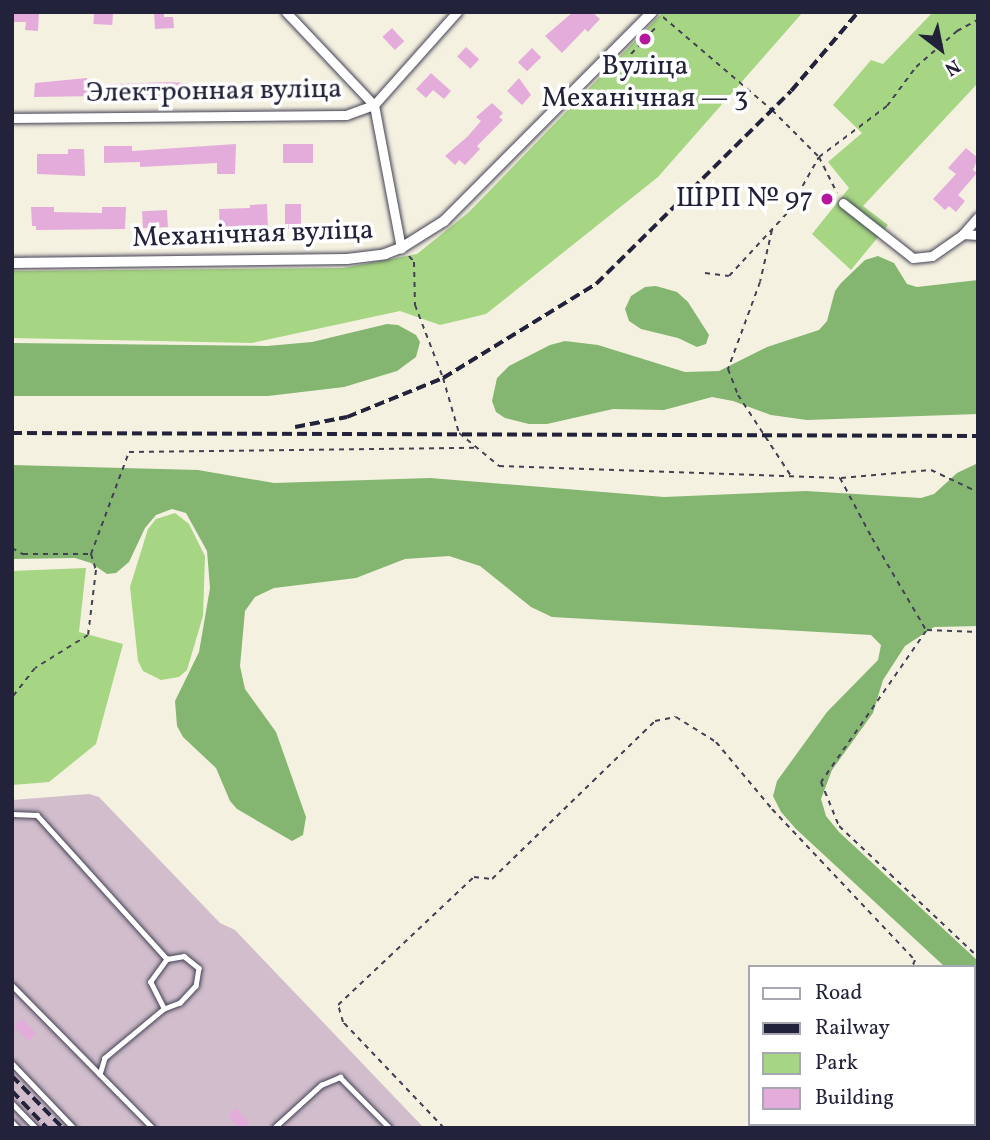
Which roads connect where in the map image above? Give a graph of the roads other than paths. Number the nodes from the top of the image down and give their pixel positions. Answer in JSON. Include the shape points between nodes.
{"nodes":[{"id":1,"x":286,"y":12,"type":"edge"},
{"id":2,"x":457,"y":12,"type":"edge"},
{"id":3,"x":652,"y":12,"type":"edge"},
{"id":4,"x":374,"y":105,"type":"junction"},
{"id":5,"x":12,"y":118,"type":"edge"},
{"id":6,"x":843,"y":203,"type":"road end"},
{"id":7,"x":978,"y":218,"type":"edge"},
{"id":8,"x":963,"y":234,"type":"junction"},
{"id":9,"x":978,"y":235,"type":"edge"},
{"id":10,"x":401,"y":248,"type":"junction"},
{"id":11,"x":12,"y":263,"type":"edge"},
{"id":12,"x":12,"y":814,"type":"edge"},
{"id":13,"x":167,"y":959,"type":"junction"},
{"id":14,"x":12,"y":985,"type":"edge"},
{"id":15,"x":164,"y":1009,"type":"junction"},
{"id":16,"x":12,"y":1063,"type":"edge"},
{"id":17,"x":100,"y":1074,"type":"junction"},
{"id":18,"x":12,"y":1103,"type":"edge"},
{"id":19,"x":12,"y":1122,"type":"edge"},
{"id":20,"x":18,"y":1128,"type":"edge"},
{"id":21,"x":36,"y":1128,"type":"edge"},
{"id":22,"x":74,"y":1128,"type":"edge"},
{"id":23,"x":153,"y":1128,"type":"edge"},
{"id":24,"x":274,"y":1128,"type":"edge"},
{"id":25,"x":390,"y":1128,"type":"edge"}],
"edges":[{"from":1,"to":4,"type":"street"},
{"from":2,"to":4,"type":"street","name":"Электронная вуліца"},
{"from":3,"to":10,"type":"street","name":"Механічная вуліца","via":[[444,222]]},
{"from":4,"to":5,"type":"street","name":"Электронная вуліца","via":[[346,116]]},
{"from":4,"to":10,"type":"street"},
{"from":6,"to":8,"type":"street","via":[[913,258],[932,256]]},
{"from":7,"to":8,"type":"street"},
{"from":8,"to":9,"type":"street"},
{"from":10,"to":11,"type":"street","name":"Механічная вуліца","via":[[347,259]]},
{"from":12,"to":13,"type":"lane","via":[[37,816]]},
{"from":13,"to":15,"type":"lane","via":[[150,982]]},
{"from":13,"to":15,"type":"lane","via":[[184,956],[199,968],[196,986],[180,1003]]},
{"from":14,"to":17,"type":"lane"},
{"from":15,"to":17,"type":"lane","via":[[105,1058]]},
{"from":16,"to":22,"type":"lane"},
{"from":17,"to":23,"type":"lane"},
{"from":18,"to":21,"type":"lane"},
{"from":19,"to":20,"type":"lane"},
{"from":24,"to":25,"type":"lane","via":[[321,1085],[340,1077]]}]}
